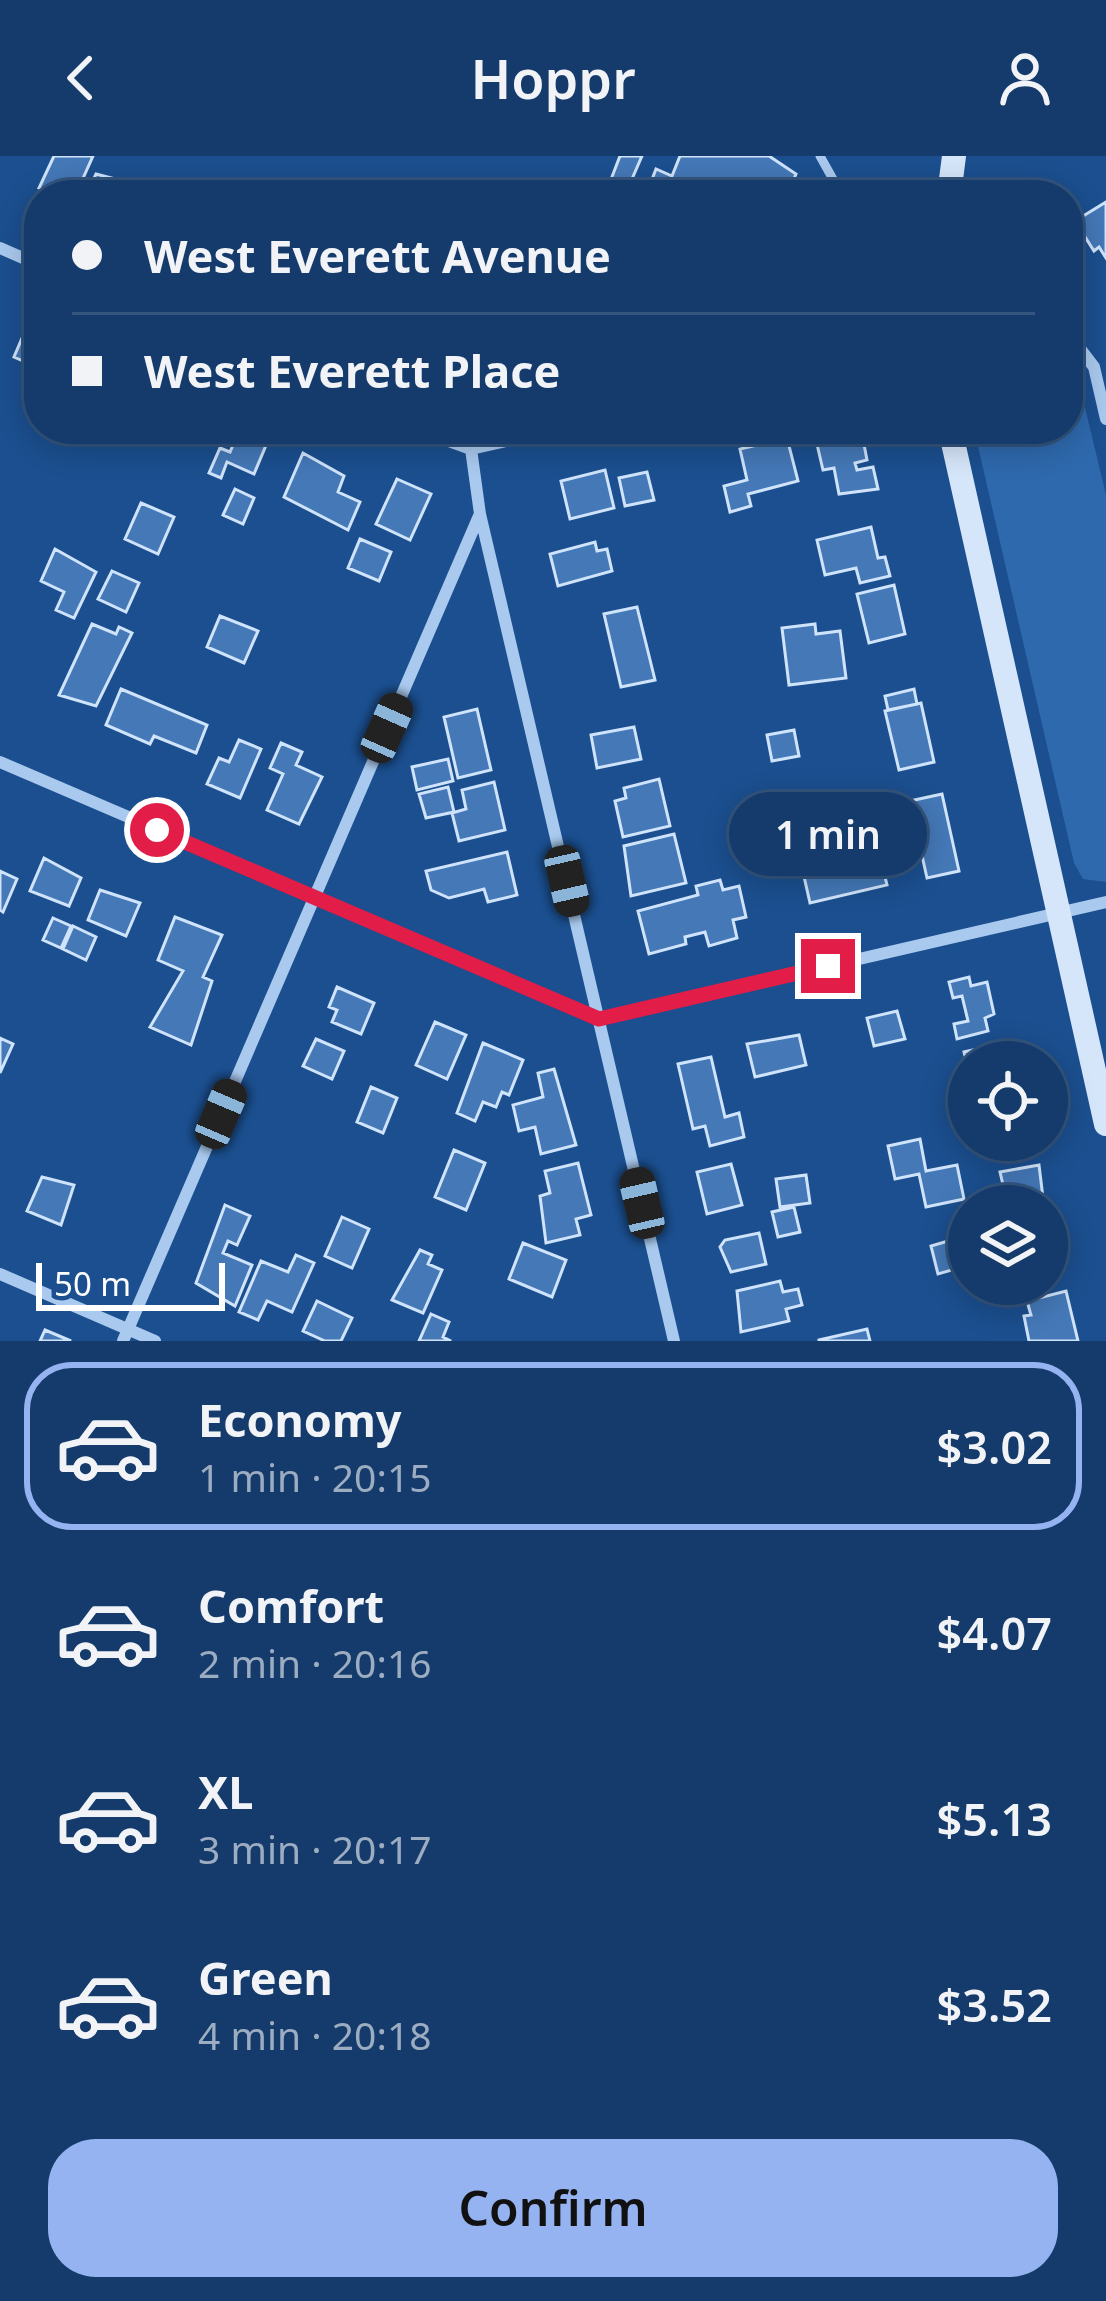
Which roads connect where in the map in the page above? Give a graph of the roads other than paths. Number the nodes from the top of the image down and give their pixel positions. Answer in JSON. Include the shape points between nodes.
{"nodes":[{"id":1,"x":1083,"y":353,"type":"edge"},
{"id":2,"x":1106,"y":419,"type":"edge"},
{"id":3,"x":457,"y":444,"type":"edge"},
{"id":4,"x":493,"y":444,"type":"edge"},
{"id":5,"x":953,"y":444,"type":"edge"},
{"id":6,"x":471,"y":449,"type":"junction"},
{"id":7,"x":480,"y":514,"type":"junction"},
{"id":8,"x":0,"y":762,"type":"edge"},
{"id":9,"x":313,"y":898,"type":"junction"},
{"id":10,"x":1106,"y":902,"type":"edge"},
{"id":11,"x":1057,"y":913,"type":"junction"},
{"id":12,"x":599,"y":1019,"type":"junction"},
{"id":13,"x":1106,"y":1124,"type":"edge"},
{"id":14,"x":0,"y":1274,"type":"edge"},
{"id":15,"x":126,"y":1335,"type":"edge"},
{"id":16,"x":155,"y":1341,"type":"edge"},
{"id":17,"x":674,"y":1341,"type":"edge"}],
"edges":[{"from":1,"to":2,"type":"street"},
{"from":3,"to":6,"type":"street"},
{"from":4,"to":6,"type":"street"},
{"from":5,"to":11,"type":"main road"},
{"from":6,"to":7,"type":"street"},
{"from":7,"to":9,"type":"street"},
{"from":7,"to":12,"type":"street"},
{"from":8,"to":9,"type":"street"},
{"from":9,"to":12,"type":"street"},
{"from":9,"to":15,"type":"street"},
{"from":10,"to":11,"type":"street"},
{"from":11,"to":12,"type":"street"},
{"from":11,"to":13,"type":"main road"},
{"from":12,"to":17,"type":"street"},
{"from":14,"to":15,"type":"street"},
{"from":15,"to":16,"type":"street"}]}
